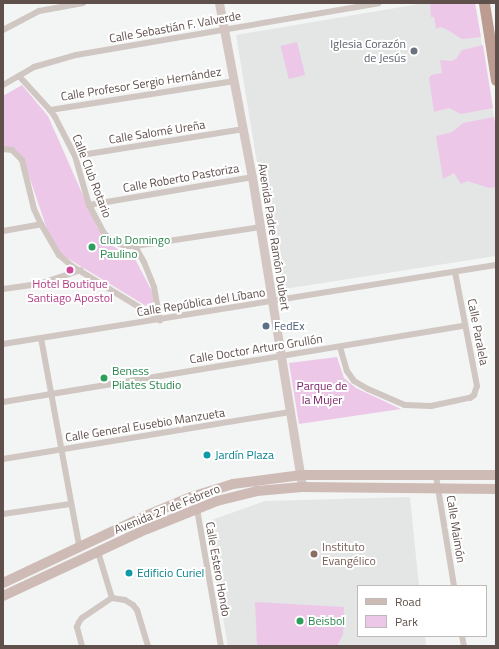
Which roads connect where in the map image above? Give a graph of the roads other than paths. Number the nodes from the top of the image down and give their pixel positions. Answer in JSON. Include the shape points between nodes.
{"nodes":[{"id":1,"x":83,"y":3,"type":"edge"},
{"id":2,"x":219,"y":3,"type":"edge"},
{"id":3,"x":379,"y":3,"type":"edge"},
{"id":4,"x":484,"y":3,"type":"edge"},
{"id":5,"x":341,"y":6,"type":"edge"},
{"id":6,"x":3,"y":30,"type":"edge"},
{"id":7,"x":225,"y":30,"type":"junction"},
{"id":8,"x":19,"y":76,"type":"junction"},
{"id":9,"x":496,"y":80,"type":"edge"},
{"id":10,"x":235,"y":81,"type":"junction"},
{"id":11,"x":3,"y":85,"type":"edge"},
{"id":12,"x":50,"y":110,"type":"junction"},
{"id":13,"x":244,"y":129,"type":"junction"},
{"id":14,"x":3,"y":149,"type":"edge"},
{"id":15,"x":75,"y":156,"type":"junction"},
{"id":16,"x":252,"y":177,"type":"junction"},
{"id":17,"x":89,"y":205,"type":"junction"},
{"id":18,"x":41,"y":224,"type":"junction"},
{"id":19,"x":260,"y":227,"type":"junction"},
{"id":20,"x":3,"y":231,"type":"edge"},
{"id":21,"x":135,"y":246,"type":"junction"},
{"id":22,"x":496,"y":265,"type":"edge"},
{"id":23,"x":81,"y":270,"type":"junction"},
{"id":24,"x":455,"y":272,"type":"junction"},
{"id":25,"x":3,"y":290,"type":"edge"},
{"id":26,"x":273,"y":302,"type":"junction"},
{"id":27,"x":160,"y":320,"type":"junction"},
{"id":28,"x":464,"y":326,"type":"junction"},
{"id":29,"x":41,"y":338,"type":"junction"},
{"id":30,"x":3,"y":344,"type":"edge"},
{"id":31,"x":340,"y":347,"type":"junction"},
{"id":32,"x":281,"y":355,"type":"junction"},
{"id":33,"x":50,"y":395,"type":"junction"},
{"id":34,"x":3,"y":402,"type":"edge"},
{"id":35,"x":290,"y":412,"type":"junction"},
{"id":36,"x":60,"y":450,"type":"junction"},
{"id":37,"x":3,"y":459,"type":"edge"},
{"id":38,"x":301,"y":475,"type":"junction"},
{"id":39,"x":436,"y":476,"type":"junction"},
{"id":40,"x":496,"y":476,"type":"edge"},
{"id":41,"x":302,"y":487,"type":"junction"},
{"id":42,"x":438,"y":489,"type":"junction"},
{"id":43,"x":496,"y":489,"type":"edge"},
{"id":44,"x":191,"y":497,"type":"junction"},
{"id":45,"x":70,"y":504,"type":"junction"},
{"id":46,"x":197,"y":509,"type":"junction"},
{"id":47,"x":3,"y":514,"type":"edge"},
{"id":48,"x":79,"y":546,"type":"junction"},
{"id":49,"x":98,"y":552,"type":"junction"},
{"id":50,"x":3,"y":583,"type":"edge"},
{"id":51,"x":454,"y":585,"type":"edge"},
{"id":52,"x":3,"y":596,"type":"edge"},
{"id":53,"x":112,"y":598,"type":"junction"},
{"id":54,"x":82,"y":646,"type":"edge"},
{"id":55,"x":148,"y":646,"type":"edge"},
{"id":56,"x":221,"y":646,"type":"edge"}],
"edges":[{"from":1,"to":6,"type":"street","via":[[39,11]]},
{"from":2,"to":7,"type":"street","name":"Avenida Padre Ramón Dubert"},
{"from":3,"to":5,"type":"street","name":"Calle Sebastián F. Valverde"},
{"from":4,"to":9,"type":"highway"},
{"from":5,"to":7,"type":"street","name":"Calle Sebastián F. Valverde"},
{"from":7,"to":8,"type":"street","name":"Calle Sebastián F. Valverde","via":[[76,55],[50,61]]},
{"from":7,"to":10,"type":"street","name":"Avenida Padre Ramón Dubert"},
{"from":8,"to":11,"type":"street","name":"Calle Sebastián F. Valverde"},
{"from":8,"to":12,"type":"street","name":"Calle Club Rotario"},
{"from":10,"to":12,"type":"street","name":"Calle Profesor Sergio Hernández"},
{"from":10,"to":13,"type":"street","name":"Avenida Padre Ramón Dubert"},
{"from":12,"to":15,"type":"street","name":"Calle Club Rotario"},
{"from":13,"to":15,"type":"street","name":"Calle Salomé Ureña"},
{"from":13,"to":16,"type":"street","name":"Avenida Padre Ramón Dubert"},
{"from":14,"to":18,"type":"street","via":[[12,150],[22,160],[34,209]]},
{"from":15,"to":17,"type":"street","name":"Calle Club Rotario"},
{"from":16,"to":17,"type":"street","name":"Calle Roberto Pastoriza"},
{"from":16,"to":19,"type":"street","name":"Avenida Padre Ramón Dubert"},
{"from":17,"to":21,"type":"street","name":"Calle Club Rotario","via":[[108,237],[118,243]]},
{"from":18,"to":20,"type":"street"},
{"from":18,"to":23,"type":"street","via":[[59,254],[72,266]]},
{"from":19,"to":21,"type":"street"},
{"from":19,"to":26,"type":"street","name":"Avenida Padre Ramón Dubert"},
{"from":21,"to":27,"type":"street","via":[[154,287]]},
{"from":22,"to":24,"type":"street","name":"Calle República del Líbano"},
{"from":23,"to":25,"type":"street","via":[[39,284]]},
{"from":23,"to":27,"type":"street"},
{"from":24,"to":26,"type":"street","name":"Calle República del Líbano"},
{"from":24,"to":28,"type":"street","name":"Calle Paralela"},
{"from":26,"to":27,"type":"street","name":"Calle República del Líbano"},
{"from":26,"to":32,"type":"street","name":"Avenida Padre Ramón Dubert"},
{"from":27,"to":29,"type":"street","name":"Calle República del Líbano"},
{"from":28,"to":31,"type":"street","name":"Calle Doctor Arturo Grullón"},
{"from":28,"to":31,"type":"street","name":"Calle Paralela","via":[[477,386],[474,395],[464,400],[431,406],[405,405],[354,381],[347,371]]},
{"from":29,"to":30,"type":"street","name":"Calle República del Líbano"},
{"from":29,"to":33,"type":"street"},
{"from":31,"to":32,"type":"street","name":"Calle Doctor Arturo Grullón"},
{"from":32,"to":33,"type":"street","name":"Calle Doctor Arturo Grullón"},
{"from":32,"to":35,"type":"street","name":"Avenida Padre Ramón Dubert"},
{"from":33,"to":34,"type":"street","name":"Calle Doctor Arturo Grullón"},
{"from":33,"to":36,"type":"street"},
{"from":35,"to":36,"type":"street","name":"Calle General Eusebio Manzueta"},
{"from":35,"to":38,"type":"street","name":"Avenida Padre Ramón Dubert"},
{"from":36,"to":37,"type":"street","name":"Calle General Eusebio Manzueta"},
{"from":36,"to":45,"type":"street"},
{"from":38,"to":39,"type":"main road","name":"Avenida 27 de Febrero"},
{"from":38,"to":41,"type":"street","name":"Avenida Padre Ramón Dubert"},
{"from":38,"to":44,"type":"main road","name":"Avenida 27 de Febrero","via":[[233,484]]},
{"from":39,"to":40,"type":"main road","name":"Avenida 27 de Febrero"},
{"from":39,"to":42,"type":"street","name":"Calle Maimón"},
{"from":41,"to":42,"type":"main road","name":"Avenida 27 de Febrero"},
{"from":41,"to":46,"type":"main road","name":"Avenida 27 de Febrero","via":[[257,491],[223,499]]},
{"from":42,"to":43,"type":"main road","name":"Avenida 27 de Febrero"},
{"from":42,"to":51,"type":"street","name":"Calle Maimón"},
{"from":44,"to":46,"type":"street","name":"Calle Estero Hondo"},
{"from":44,"to":48,"type":"main road","name":"Avenida 27 de Febrero"},
{"from":45,"to":47,"type":"street"},
{"from":45,"to":48,"type":"street"},
{"from":46,"to":49,"type":"main road","name":"Avenida 27 de Febrero"},
{"from":46,"to":56,"type":"street","name":"Calle Estero Hondo"},
{"from":48,"to":50,"type":"main road","name":"Avenida 27 de Febrero"},
{"from":49,"to":52,"type":"main road","name":"Avenida 27 de Febrero"},
{"from":49,"to":53,"type":"street"},
{"from":53,"to":54,"type":"street","via":[[78,622],[77,630]]},
{"from":53,"to":55,"type":"street","via":[[125,600],[137,610]]}]}
